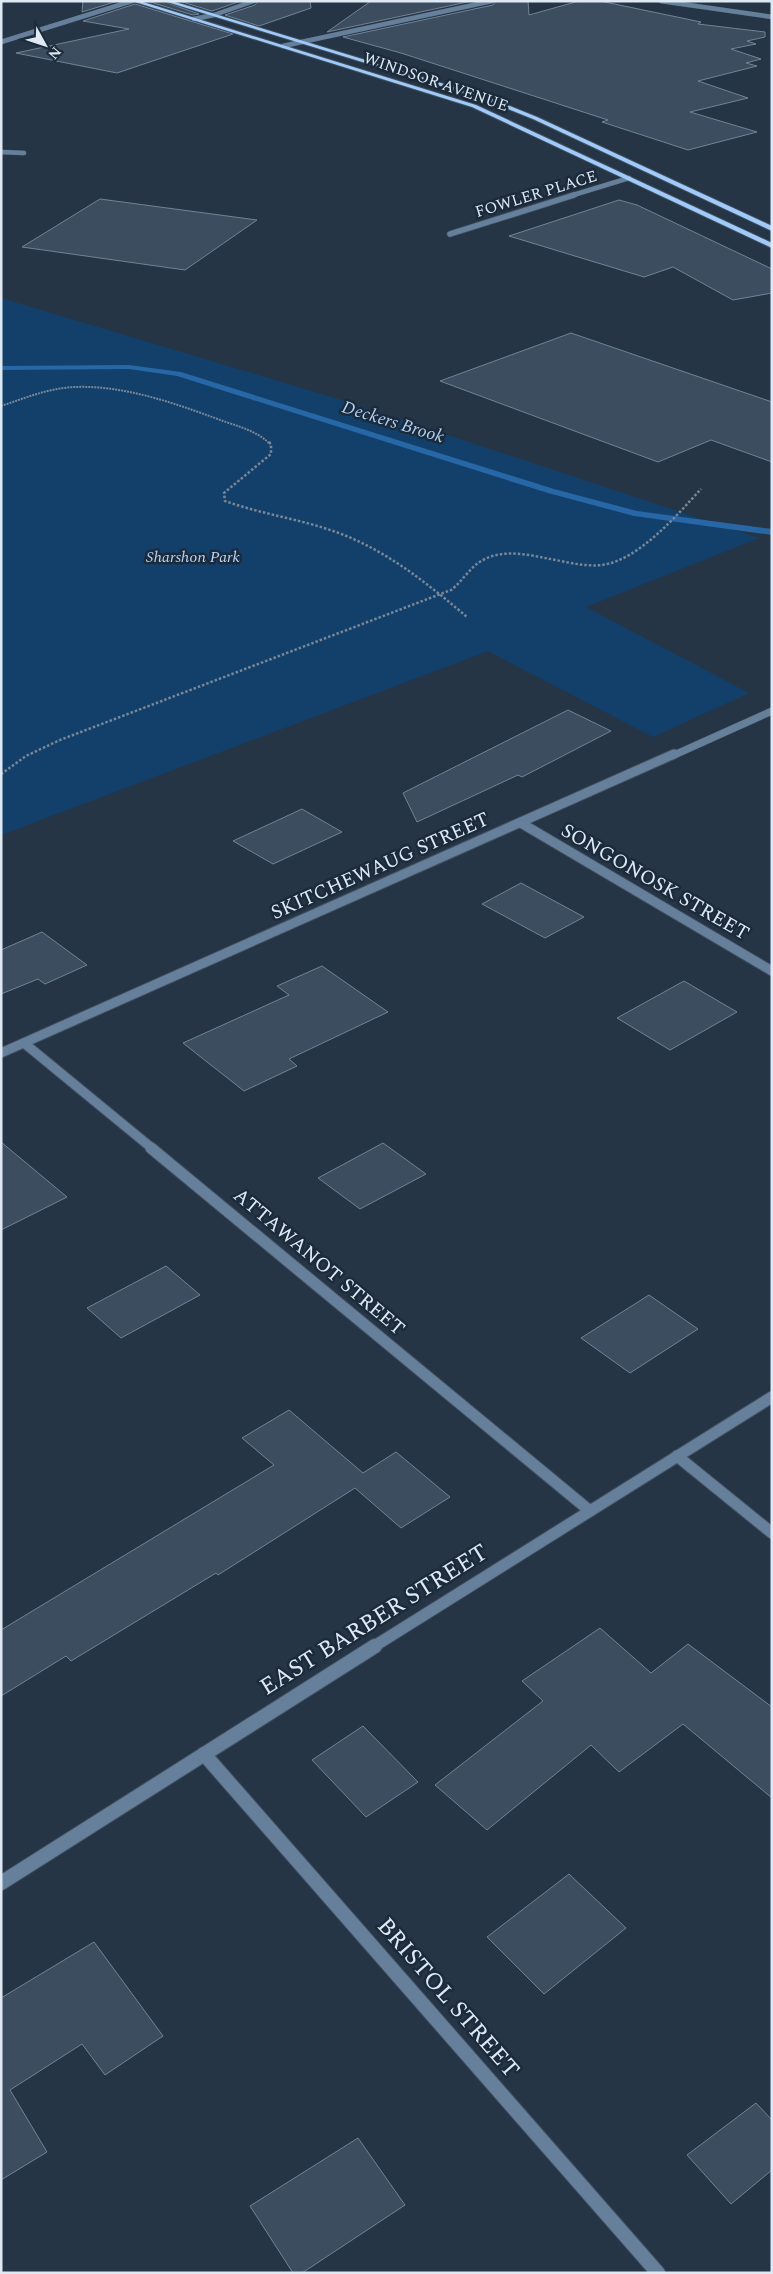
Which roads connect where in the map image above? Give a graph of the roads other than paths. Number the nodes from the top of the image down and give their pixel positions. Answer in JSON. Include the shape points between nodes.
{"nodes":[{"id":1,"x":133,"y":1,"type":"edge"},
{"id":2,"x":166,"y":1,"type":"edge"},
{"id":3,"x":254,"y":1,"type":"edge"},
{"id":4,"x":492,"y":1,"type":"edge"},
{"id":5,"x":661,"y":1,"type":"edge"},
{"id":6,"x":214,"y":15,"type":"junction"},
{"id":7,"x":772,"y":17,"type":"edge"},
{"id":8,"x":194,"y":19,"type":"junction"},
{"id":9,"x":1,"y":42,"type":"edge"},
{"id":10,"x":303,"y":42,"type":"junction"},
{"id":11,"x":283,"y":46,"type":"junction"},
{"id":12,"x":584,"y":141,"type":"junction"},
{"id":13,"x":563,"y":147,"type":"junction"},
{"id":14,"x":1,"y":152,"type":"edge"},
{"id":15,"x":24,"y":153,"type":"dead end"},
{"id":16,"x":629,"y":178,"type":"junction"},
{"id":17,"x":772,"y":229,"type":"edge"},
{"id":18,"x":450,"y":234,"type":"dead end"},
{"id":19,"x":772,"y":246,"type":"edge"},
{"id":20,"x":772,"y":711,"type":"edge"},
{"id":21,"x":521,"y":823,"type":"junction"},
{"id":22,"x":772,"y":970,"type":"edge"},
{"id":23,"x":24,"y":1043,"type":"junction"},
{"id":24,"x":1,"y":1053,"type":"edge"},
{"id":25,"x":772,"y":1397,"type":"edge"},
{"id":26,"x":677,"y":1456,"type":"junction"},
{"id":27,"x":590,"y":1510,"type":"junction"},
{"id":28,"x":772,"y":1533,"type":"edge"},
{"id":29,"x":204,"y":1754,"type":"junction"},
{"id":30,"x":1,"y":1883,"type":"edge"},
{"id":31,"x":658,"y":2273,"type":"edge"}],
"edges":[{"from":1,"to":8,"type":"main road","name":"WINDSOR AVENUE"},
{"from":1,"to":9,"type":"street"},
{"from":2,"to":6,"type":"main road","name":"WINDSOR AVENUE"},
{"from":3,"to":6,"type":"street"},
{"from":4,"to":10,"type":"street"},
{"from":5,"to":7,"type":"street"},
{"from":6,"to":8,"type":"street"},
{"from":6,"to":10,"type":"main road","name":"WINDSOR AVENUE"},
{"from":8,"to":11,"type":"main road","name":"WINDSOR AVENUE"},
{"from":10,"to":11,"type":"street"},
{"from":10,"to":12,"type":"main road","name":"WINDSOR AVENUE","via":[[488,99]]},
{"from":11,"to":13,"type":"main road","name":"WINDSOR AVENUE","via":[[460,101]]},
{"from":12,"to":13,"type":"main road"},
{"from":12,"to":17,"type":"main road","name":"WINDSOR AVENUE"},
{"from":13,"to":16,"type":"main road","name":"WINDSOR AVENUE"},
{"from":14,"to":15,"type":"street"},
{"from":16,"to":18,"type":"street","name":"FOWLER PLACE"},
{"from":16,"to":19,"type":"main road","name":"WINDSOR AVENUE"},
{"from":20,"to":21,"type":"street","name":"SKITCHEWAUG STREET"},
{"from":21,"to":22,"type":"street","name":"SONGONOSK STREET"},
{"from":21,"to":23,"type":"street","name":"SKITCHEWAUG STREET"},
{"from":23,"to":24,"type":"street","name":"SKITCHEWAUG STREET"},
{"from":23,"to":27,"type":"street","name":"ATTAWANOT STREET"},
{"from":25,"to":26,"type":"street","name":"EAST BARBER STREET"},
{"from":26,"to":27,"type":"street","name":"EAST BARBER STREET"},
{"from":26,"to":28,"type":"street"},
{"from":27,"to":29,"type":"street","name":"EAST BARBER STREET"},
{"from":29,"to":30,"type":"street","name":"EAST BARBER STREET"},
{"from":29,"to":31,"type":"street","name":"BRISTOL STREET"}]}
